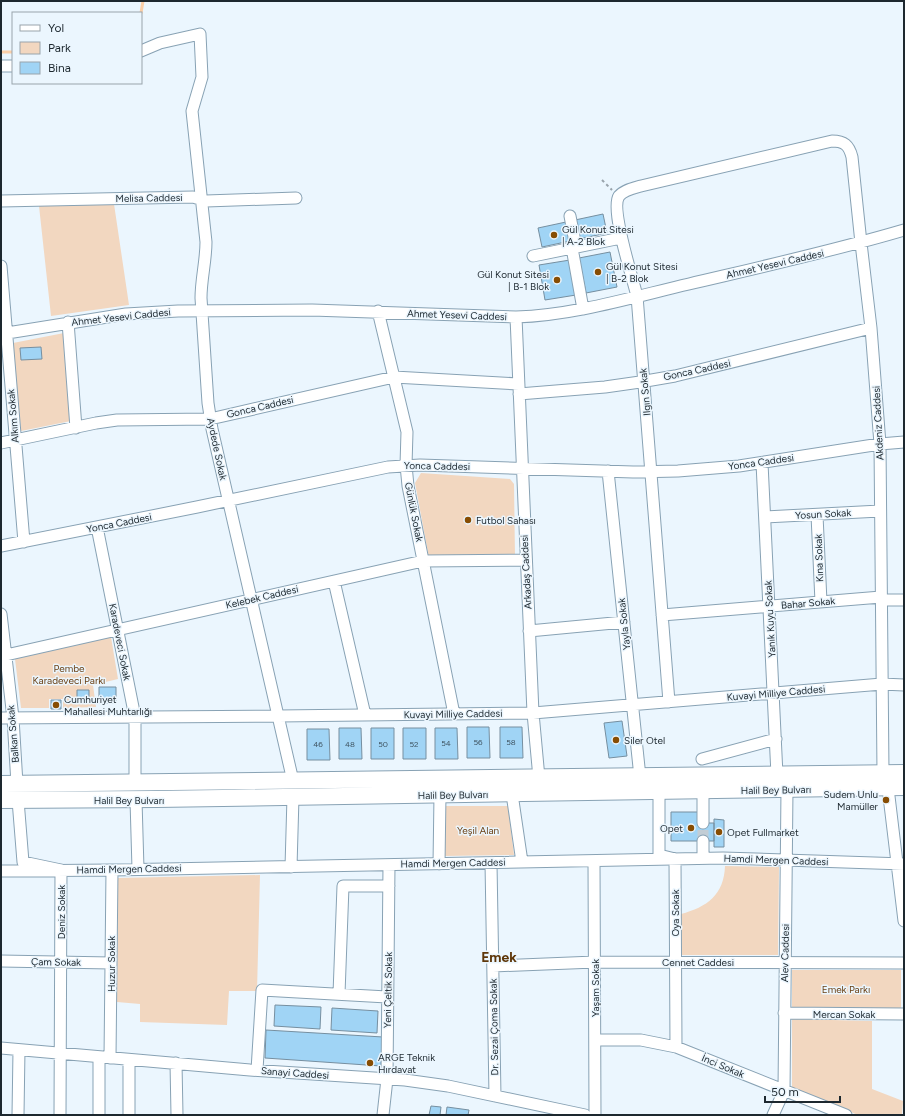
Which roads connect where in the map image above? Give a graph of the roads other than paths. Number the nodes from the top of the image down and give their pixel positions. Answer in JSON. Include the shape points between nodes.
{"nodes":[{"id":1,"x":142,"y":51,"type":"edge"},
{"id":2,"x":1,"y":66,"type":"edge"},
{"id":3,"x":12,"y":66,"type":"edge"},
{"id":4,"x":619,"y":196,"type":"joint"},
{"id":5,"x":296,"y":198,"type":"dead end"},
{"id":6,"x":201,"y":200,"type":"junction"},
{"id":7,"x":1,"y":201,"type":"edge"},
{"id":8,"x":570,"y":216,"type":"dead end"},
{"id":9,"x":904,"y":230,"type":"edge"},
{"id":10,"x":622,"y":238,"type":"junction"},
{"id":11,"x":861,"y":243,"type":"junction"},
{"id":12,"x":574,"y":248,"type":"junction"},
{"id":13,"x":534,"y":256,"type":"dead end"},
{"id":14,"x":1,"y":266,"type":"edge"},
{"id":15,"x":1,"y":272,"type":"edge"},
{"id":16,"x":637,"y":296,"type":"junction"},
{"id":17,"x":583,"y":309,"type":"junction"},
{"id":18,"x":201,"y":310,"type":"junction"},
{"id":19,"x":378,"y":311,"type":"junction"},
{"id":20,"x":516,"y":317,"type":"junction"},
{"id":21,"x":68,"y":322,"type":"junction"},
{"id":22,"x":871,"y":328,"type":"junction"},
{"id":23,"x":4,"y":333,"type":"edge"},
{"id":24,"x":394,"y":377,"type":"junction"},
{"id":25,"x":644,"y":381,"type":"junction"},
{"id":26,"x":519,"y":389,"type":"junction"},
{"id":27,"x":210,"y":419,"type":"junction"},
{"id":28,"x":76,"y":428,"type":"junction"},
{"id":29,"x":15,"y":440,"type":"junction"},
{"id":30,"x":904,"y":442,"type":"edge"},
{"id":31,"x":1,"y":443,"type":"edge"},
{"id":32,"x":880,"y":444,"type":"junction"},
{"id":33,"x":762,"y":462,"type":"junction"},
{"id":34,"x":406,"y":465,"type":"junction"},
{"id":35,"x":522,"y":468,"type":"junction"},
{"id":36,"x":608,"y":471,"type":"junction"},
{"id":37,"x":651,"y":472,"type":"junction"},
{"id":38,"x":229,"y":501,"type":"junction"},
{"id":39,"x":880,"y":512,"type":"junction"},
{"id":40,"x":817,"y":514,"type":"junction"},
{"id":41,"x":765,"y":517,"type":"junction"},
{"id":42,"x":97,"y":527,"type":"junction"},
{"id":43,"x":24,"y":542,"type":"junction"},
{"id":44,"x":1,"y":546,"type":"edge"},
{"id":45,"x":526,"y":560,"type":"junction"},
{"id":46,"x":423,"y":561,"type":"junction"},
{"id":47,"x":334,"y":581,"type":"junction"},
{"id":48,"x":881,"y":598,"type":"junction"},
{"id":49,"x":251,"y":600,"type":"junction"},
{"id":50,"x":904,"y":600,"type":"edge"},
{"id":51,"x":821,"y":602,"type":"junction"},
{"id":52,"x":769,"y":606,"type":"junction"},
{"id":53,"x":1,"y":614,"type":"edge"},
{"id":54,"x":662,"y":615,"type":"junction"},
{"id":55,"x":624,"y":622,"type":"junction"},
{"id":56,"x":118,"y":630,"type":"junction"},
{"id":57,"x":529,"y":631,"type":"junction"},
{"id":58,"x":3,"y":655,"type":"edge"},
{"id":59,"x":882,"y":684,"type":"junction"},
{"id":60,"x":904,"y":685,"type":"edge"},
{"id":61,"x":773,"y":694,"type":"junction"},
{"id":62,"x":669,"y":702,"type":"junction"},
{"id":63,"x":632,"y":706,"type":"junction"},
{"id":64,"x":533,"y":713,"type":"junction"},
{"id":65,"x":454,"y":714,"type":"junction"},
{"id":66,"x":365,"y":715,"type":"junction"},
{"id":67,"x":278,"y":716,"type":"junction"},
{"id":68,"x":135,"y":717,"type":"junction"},
{"id":69,"x":1,"y":718,"type":"edge"},
{"id":70,"x":12,"y":718,"type":"junction"},
{"id":71,"x":776,"y":739,"type":"junction"},
{"id":72,"x":702,"y":759,"type":"dead end"},
{"id":73,"x":904,"y":773,"type":"edge"},
{"id":74,"x":778,"y":775,"type":"junction"},
{"id":75,"x":640,"y":777,"type":"junction"},
{"id":76,"x":539,"y":778,"type":"junction"},
{"id":77,"x":293,"y":780,"type":"junction"},
{"id":78,"x":886,"y":780,"type":"junction"},
{"id":79,"x":135,"y":782,"type":"junction"},
{"id":80,"x":1,"y":784,"type":"edge"},
{"id":81,"x":17,"y":784,"type":"junction"},
{"id":82,"x":904,"y":788,"type":"edge"},
{"id":83,"x":787,"y":789,"type":"junction"},
{"id":84,"x":703,"y":791,"type":"junction"},
{"id":85,"x":659,"y":792,"type":"junction"},
{"id":86,"x":512,"y":794,"type":"junction"},
{"id":87,"x":440,"y":795,"type":"junction"},
{"id":88,"x":293,"y":797,"type":"junction"},
{"id":89,"x":1,"y":800,"type":"edge"},
{"id":90,"x":18,"y":800,"type":"junction"},
{"id":91,"x":136,"y":800,"type":"junction"},
{"id":92,"x":703,"y":823,"type":"tunnel mouth"},
{"id":93,"x":703,"y":841,"type":"tunnel mouth"},
{"id":94,"x":702,"y":858,"type":"junction"},
{"id":95,"x":675,"y":859,"type":"junction"},
{"id":96,"x":786,"y":860,"type":"junction"},
{"id":97,"x":594,"y":861,"type":"junction"},
{"id":98,"x":522,"y":862,"type":"junction"},
{"id":99,"x":491,"y":863,"type":"junction"},
{"id":100,"x":439,"y":864,"type":"junction"},
{"id":101,"x":901,"y":864,"type":"edge"},
{"id":102,"x":389,"y":865,"type":"junction"},
{"id":103,"x":291,"y":867,"type":"junction"},
{"id":104,"x":138,"y":869,"type":"junction"},
{"id":105,"x":61,"y":870,"type":"junction"},
{"id":106,"x":112,"y":870,"type":"junction"},
{"id":107,"x":1,"y":871,"type":"edge"},
{"id":108,"x":389,"y":886,"type":"junction"},
{"id":109,"x":904,"y":921,"type":"edge"},
{"id":110,"x":1,"y":961,"type":"edge"},
{"id":111,"x":60,"y":962,"type":"junction"},
{"id":112,"x":594,"y":962,"type":"junction"},
{"id":113,"x":676,"y":962,"type":"junction"},
{"id":114,"x":785,"y":962,"type":"junction"},
{"id":115,"x":111,"y":963,"type":"junction"},
{"id":116,"x":904,"y":963,"type":"edge"},
{"id":117,"x":493,"y":966,"type":"junction"},
{"id":118,"x":339,"y":994,"type":"junction"},
{"id":119,"x":388,"y":997,"type":"junction"},
{"id":120,"x":784,"y":1013,"type":"junction"},
{"id":121,"x":904,"y":1014,"type":"edge"},
{"id":122,"x":595,"y":1040,"type":"junction"},
{"id":123,"x":676,"y":1047,"type":"junction"},
{"id":124,"x":1,"y":1048,"type":"edge"},
{"id":125,"x":19,"y":1050,"type":"junction"},
{"id":126,"x":60,"y":1054,"type":"junction"},
{"id":127,"x":105,"y":1058,"type":"junction"},
{"id":128,"x":129,"y":1060,"type":"junction"},
{"id":129,"x":176,"y":1063,"type":"junction"},
{"id":130,"x":257,"y":1070,"type":"junction"},
{"id":131,"x":387,"y":1079,"type":"junction"},
{"id":132,"x":784,"y":1091,"type":"junction"},
{"id":133,"x":495,"y":1096,"type":"junction"},
{"id":134,"x":18,"y":1115,"type":"edge"},
{"id":135,"x":60,"y":1115,"type":"edge"},
{"id":136,"x":98,"y":1115,"type":"edge"},
{"id":137,"x":129,"y":1115,"type":"edge"},
{"id":138,"x":177,"y":1115,"type":"edge"},
{"id":139,"x":383,"y":1115,"type":"edge"},
{"id":140,"x":585,"y":1115,"type":"edge"},
{"id":141,"x":595,"y":1115,"type":"edge"},
{"id":142,"x":773,"y":1115,"type":"edge"},
{"id":143,"x":846,"y":1115,"type":"edge"}],
"edges":[{"from":1,"to":6,"type":"street","name":"Aydede Sokak","via":[[160,43],[200,34],[202,77],[192,111]]},
{"from":2,"to":3,"type":"street"},
{"from":4,"to":10,"type":"street","name":"Ilgın Sokak","via":[[616,206]]},
{"from":4,"to":11,"type":"street","name":"Akdeniz Caddesi","via":[[628,190],[780,153],[832,141],[843,142],[848,146],[852,158]]},
{"from":5,"to":6,"type":"street","name":"Melisa Caddesi"},
{"from":6,"to":7,"type":"street","name":"Melisa Caddesi","via":[[193,197]]},
{"from":6,"to":18,"type":"street","name":"Aydede Sokak","via":[[206,253]]},
{"from":8,"to":12,"type":"street"},
{"from":9,"to":11,"type":"street","name":"Ahmet Yesevi Caddesi"},
{"from":10,"to":12,"type":"street"},
{"from":10,"to":16,"type":"street","name":"Ilgın Sokak"},
{"from":11,"to":16,"type":"street","name":"Ahmet Yesevi Caddesi"},
{"from":11,"to":22,"type":"street","name":"Akdeniz Caddesi"},
{"from":12,"to":13,"type":"street"},
{"from":12,"to":17,"type":"street"},
{"from":14,"to":15,"type":"street","name":"Alkım Sokak"},
{"from":15,"to":23,"type":"street","name":"Alkım Sokak"},
{"from":16,"to":17,"type":"street","name":"Ahmet Yesevi Caddesi"},
{"from":16,"to":25,"type":"street","name":"Ilgın Sokak"},
{"from":17,"to":20,"type":"street","name":"Ahmet Yesevi Caddesi"},
{"from":18,"to":19,"type":"street","name":"Ahmet Yesevi Caddesi"},
{"from":18,"to":21,"type":"street","name":"Ahmet Yesevi Caddesi","via":[[126,314]]},
{"from":18,"to":27,"type":"street","name":"Aydede Sokak"},
{"from":19,"to":20,"type":"street","name":"Ahmet Yesevi Caddesi"},
{"from":19,"to":24,"type":"street","name":"Günlük Sokak"},
{"from":20,"to":26,"type":"street","name":"Arkadaş Caddesi"},
{"from":21,"to":23,"type":"street","name":"Ahmet Yesevi Caddesi"},
{"from":21,"to":28,"type":"street"},
{"from":22,"to":25,"type":"street","name":"Gonca Caddesi","via":[[675,376]]},
{"from":22,"to":32,"type":"street","name":"Akdeniz Caddesi"},
{"from":23,"to":29,"type":"street","name":"Alkım Sokak"},
{"from":24,"to":26,"type":"street","name":"Gonca Caddesi"},
{"from":24,"to":27,"type":"street","name":"Gonca Caddesi"},
{"from":24,"to":34,"type":"street","name":"Günlük Sokak","via":[[407,432]]},
{"from":25,"to":26,"type":"street","name":"Gonca Caddesi","via":[[605,387]]},
{"from":25,"to":37,"type":"street","name":"Ilgın Sokak"},
{"from":26,"to":35,"type":"street","name":"Arkadaş Caddesi"},
{"from":27,"to":28,"type":"street","name":"Gonca Caddesi","via":[[117,420]]},
{"from":27,"to":38,"type":"street","name":"Aydede Sokak"},
{"from":28,"to":29,"type":"street","name":"Gonca Caddesi"},
{"from":29,"to":31,"type":"street","name":"Gonca Caddesi"},
{"from":29,"to":43,"type":"street","name":"Alkım Sokak"},
{"from":30,"to":32,"type":"street","name":"Yonca Caddesi"},
{"from":32,"to":33,"type":"street","name":"Yonca Caddesi"},
{"from":32,"to":39,"type":"street","name":"Akdeniz Caddesi"},
{"from":33,"to":37,"type":"street","name":"Yonca Caddesi","via":[[712,469]]},
{"from":33,"to":41,"type":"street","name":"Yanık Kuyu Sokak"},
{"from":34,"to":35,"type":"street","name":"Yonca Caddesi"},
{"from":34,"to":38,"type":"street","name":"Yonca Caddesi","via":[[367,470]]},
{"from":34,"to":46,"type":"street","name":"Günlük Sokak"},
{"from":35,"to":36,"type":"street","name":"Yonca Caddesi"},
{"from":35,"to":45,"type":"street","name":"Arkadaş Caddesi"},
{"from":36,"to":37,"type":"street","name":"Yonca Caddesi"},
{"from":36,"to":55,"type":"street","name":"Yayla Sokak"},
{"from":37,"to":54,"type":"street","name":"Ilgın Sokak"},
{"from":38,"to":42,"type":"street","name":"Yonca Caddesi"},
{"from":38,"to":49,"type":"street","name":"Aydede Sokak"},
{"from":39,"to":40,"type":"street","name":"Yosun Sokak"},
{"from":39,"to":48,"type":"street","name":"Akdeniz Caddesi"},
{"from":40,"to":41,"type":"street","name":"Yosun Sokak"},
{"from":40,"to":51,"type":"street","name":"Kına Sokak"},
{"from":41,"to":52,"type":"street","name":"Yanık Kuyu Sokak"},
{"from":42,"to":43,"type":"street","name":"Yonca Caddesi"},
{"from":42,"to":56,"type":"street","name":"Karadeveci Sokak"},
{"from":43,"to":44,"type":"street","name":"Yonca Caddesi"},
{"from":45,"to":46,"type":"street","name":"Kelebek Caddesi"},
{"from":45,"to":57,"type":"street","name":"Arkadaş Caddesi"},
{"from":46,"to":47,"type":"street","name":"Kelebek Caddesi"},
{"from":46,"to":65,"type":"street","name":"Günlük Sokak"},
{"from":47,"to":49,"type":"street","name":"Kelebek Caddesi"},
{"from":47,"to":66,"type":"street"},
{"from":48,"to":50,"type":"street","name":"Bahar Sokak"},
{"from":48,"to":51,"type":"street","name":"Bahar Sokak"},
{"from":48,"to":59,"type":"street","name":"Akdeniz Caddesi"},
{"from":49,"to":56,"type":"street","name":"Kelebek Caddesi"},
{"from":49,"to":67,"type":"street","name":"Aydede Sokak"},
{"from":51,"to":52,"type":"street","name":"Bahar Sokak"},
{"from":52,"to":54,"type":"street","name":"Bahar Sokak"},
{"from":52,"to":61,"type":"street","name":"Yanık Kuyu Sokak"},
{"from":53,"to":58,"type":"street","name":"Balkan Sokak"},
{"from":54,"to":62,"type":"street","name":"Ilgın Sokak"},
{"from":55,"to":57,"type":"street"},
{"from":55,"to":63,"type":"street","name":"Yayla Sokak"},
{"from":56,"to":58,"type":"street","name":"Kelebek Caddesi"},
{"from":56,"to":68,"type":"street","name":"Karadeveci Sokak"},
{"from":57,"to":64,"type":"street","name":"Arkadaş Caddesi"},
{"from":58,"to":70,"type":"street","name":"Balkan Sokak"},
{"from":59,"to":60,"type":"street","name":"Kuvayi Milliye Caddesi"},
{"from":59,"to":61,"type":"street","name":"Kuvayi Milliye Caddesi"},
{"from":59,"to":78,"type":"street","name":"Akdeniz Caddesi"},
{"from":61,"to":62,"type":"street","name":"Kuvayi Milliye Caddesi"},
{"from":61,"to":71,"type":"street","name":"Yanık Kuyu Sokak"},
{"from":62,"to":63,"type":"street","name":"Kuvayi Milliye Caddesi"},
{"from":63,"to":64,"type":"street","name":"Kuvayi Milliye Caddesi"},
{"from":63,"to":75,"type":"street","name":"Yayla Sokak"},
{"from":64,"to":65,"type":"street","name":"Kuvayi Milliye Caddesi"},
{"from":64,"to":76,"type":"street","name":"Arkadaş Caddesi"},
{"from":65,"to":66,"type":"street","name":"Kuvayi Milliye Caddesi"},
{"from":66,"to":67,"type":"street","name":"Kuvayi Milliye Caddesi"},
{"from":67,"to":68,"type":"street","name":"Kuvayi Milliye Caddesi"},
{"from":67,"to":77,"type":"street","name":"Aydede Sokak"},
{"from":68,"to":70,"type":"street","name":"Kuvayi Milliye Caddesi"},
{"from":68,"to":79,"type":"street","name":"Karadeveci Sokak"},
{"from":69,"to":70,"type":"street","name":"Kuvayi Milliye Caddesi"},
{"from":70,"to":81,"type":"street","name":"Balkan Sokak"},
{"from":71,"to":72,"type":"street"},
{"from":71,"to":74,"type":"street","name":"Yanık Kuyu Sokak"},
{"from":73,"to":78,"type":"highway","name":"Halil Bey Bulvarı"},
{"from":74,"to":75,"type":"highway","name":"Halil Bey Bulvarı"},
{"from":74,"to":78,"type":"highway","name":"Halil Bey Bulvarı"},
{"from":75,"to":76,"type":"highway","name":"Halil Bey Bulvarı"},
{"from":76,"to":77,"type":"highway","name":"Halil Bey Bulvarı"},
{"from":77,"to":79,"type":"highway","name":"Halil Bey Bulvarı"},
{"from":78,"to":82,"type":"highway","name":"Halil Bey Bulvarı"},
{"from":78,"to":83,"type":"highway","name":"Halil Bey Bulvarı"},
{"from":78,"to":101,"type":"street","name":"Akdeniz Caddesi"},
{"from":79,"to":81,"type":"highway","name":"Halil Bey Bulvarı"},
{"from":80,"to":81,"type":"highway","name":"Halil Bey Bulvarı"},
{"from":83,"to":84,"type":"highway","name":"Halil Bey Bulvarı"},
{"from":83,"to":96,"type":"street","name":"Alev Caddesi"},
{"from":84,"to":85,"type":"highway","name":"Halil Bey Bulvarı"},
{"from":84,"to":92,"type":"street"},
{"from":85,"to":86,"type":"highway","name":"Halil Bey Bulvarı"},
{"from":85,"to":95,"type":"street","via":[[659,855]]},
{"from":86,"to":87,"type":"highway","name":"Halil Bey Bulvarı"},
{"from":86,"to":98,"type":"street"},
{"from":87,"to":88,"type":"highway","name":"Halil Bey Bulvarı"},
{"from":87,"to":100,"type":"street"},
{"from":88,"to":91,"type":"highway","name":"Halil Bey Bulvarı"},
{"from":88,"to":103,"type":"street"},
{"from":89,"to":90,"type":"highway","name":"Halil Bey Bulvarı"},
{"from":90,"to":91,"type":"highway","name":"Halil Bey Bulvarı"},
{"from":90,"to":105,"type":"street","name":"Deniz Sokak","via":[[23,862]]},
{"from":91,"to":104,"type":"street"},
{"from":93,"to":94,"type":"street"},
{"from":94,"to":95,"type":"street","name":"Hamdi Mergen Caddesi"},
{"from":94,"to":96,"type":"street","name":"Hamdi Mergen Caddesi"},
{"from":95,"to":97,"type":"street","name":"Hamdi Mergen Caddesi"},
{"from":95,"to":113,"type":"street","name":"Oya Sokak"},
{"from":96,"to":101,"type":"street","name":"Hamdi Mergen Caddesi"},
{"from":96,"to":114,"type":"street","name":"Alev Caddesi"},
{"from":97,"to":98,"type":"street","name":"Hamdi Mergen Caddesi"},
{"from":97,"to":112,"type":"street","name":"Yaşam Sokak"},
{"from":98,"to":99,"type":"street","name":"Hamdi Mergen Caddesi"},
{"from":99,"to":100,"type":"street","name":"Hamdi Mergen Caddesi"},
{"from":99,"to":117,"type":"street","name":"Dr. Sezai Çoma Sokak"},
{"from":100,"to":102,"type":"street","name":"Hamdi Mergen Caddesi"},
{"from":101,"to":109,"type":"street","name":"Akdeniz Caddesi"},
{"from":102,"to":103,"type":"street","name":"Hamdi Mergen Caddesi"},
{"from":102,"to":108,"type":"street","name":"Yeni Çeltik Sokak"},
{"from":103,"to":104,"type":"street","name":"Hamdi Mergen Caddesi"},
{"from":104,"to":106,"type":"street","name":"Hamdi Mergen Caddesi"},
{"from":105,"to":106,"type":"street","name":"Hamdi Mergen Caddesi"},
{"from":105,"to":107,"type":"street","name":"Hamdi Mergen Caddesi"},
{"from":105,"to":111,"type":"street","name":"Deniz Sokak"},
{"from":106,"to":115,"type":"street","name":"Huzur Sokak"},
{"from":108,"to":118,"type":"street","via":[[343,886]]},
{"from":108,"to":119,"type":"street","name":"Yeni Çeltik Sokak"},
{"from":110,"to":111,"type":"street","name":"Çam Sokak"},
{"from":111,"to":115,"type":"street","name":"Çam Sokak"},
{"from":111,"to":126,"type":"street","name":"Deniz Sokak"},
{"from":112,"to":113,"type":"street","name":"Cennet Caddesi"},
{"from":112,"to":117,"type":"street","name":"Cennet Caddesi"},
{"from":112,"to":122,"type":"street","name":"Yaşam Sokak"},
{"from":113,"to":114,"type":"street","name":"Cennet Caddesi"},
{"from":113,"to":123,"type":"street","name":"Oya Sokak"},
{"from":114,"to":116,"type":"street","name":"Cennet Caddesi"},
{"from":114,"to":120,"type":"street","name":"Alev Caddesi"},
{"from":115,"to":127,"type":"street","name":"Huzur Sokak"},
{"from":117,"to":133,"type":"street","name":"Dr. Sezai Çoma Sokak"},
{"from":118,"to":119,"type":"street"},
{"from":118,"to":130,"type":"street","via":[[262,990]]},
{"from":119,"to":131,"type":"street","name":"Yeni Çeltik Sokak"},
{"from":120,"to":121,"type":"street","name":"Mercan Sokak"},
{"from":120,"to":132,"type":"street","name":"Alev Caddesi"},
{"from":122,"to":123,"type":"street","name":"İnci Sokak","via":[[641,1040]]},
{"from":122,"to":141,"type":"street","name":"Yaşam Sokak"},
{"from":123,"to":132,"type":"street","name":"İnci Sokak"},
{"from":124,"to":125,"type":"street","name":"Sanayi Caddesi"},
{"from":125,"to":126,"type":"street","name":"Sanayi Caddesi"},
{"from":125,"to":134,"type":"street"},
{"from":126,"to":127,"type":"street","name":"Sanayi Caddesi"},
{"from":126,"to":135,"type":"street","name":"Deniz Sokak"},
{"from":127,"to":128,"type":"street","name":"Sanayi Caddesi"},
{"from":127,"to":136,"type":"street","name":"Huzur Sokak"},
{"from":128,"to":129,"type":"street","name":"Sanayi Caddesi"},
{"from":128,"to":137,"type":"street"},
{"from":129,"to":130,"type":"street","name":"Sanayi Caddesi"},
{"from":129,"to":138,"type":"street"},
{"from":130,"to":131,"type":"street","name":"Sanayi Caddesi"},
{"from":131,"to":133,"type":"street","name":"Sanayi Caddesi","via":[[422,1082]]},
{"from":131,"to":139,"type":"street","name":"Yeni Çeltik Sokak"},
{"from":132,"to":142,"type":"street","name":"Alev Caddesi"},
{"from":132,"to":143,"type":"street","name":"İnci Sokak"},
{"from":133,"to":140,"type":"street","name":"Sanayi Caddesi"}]}
